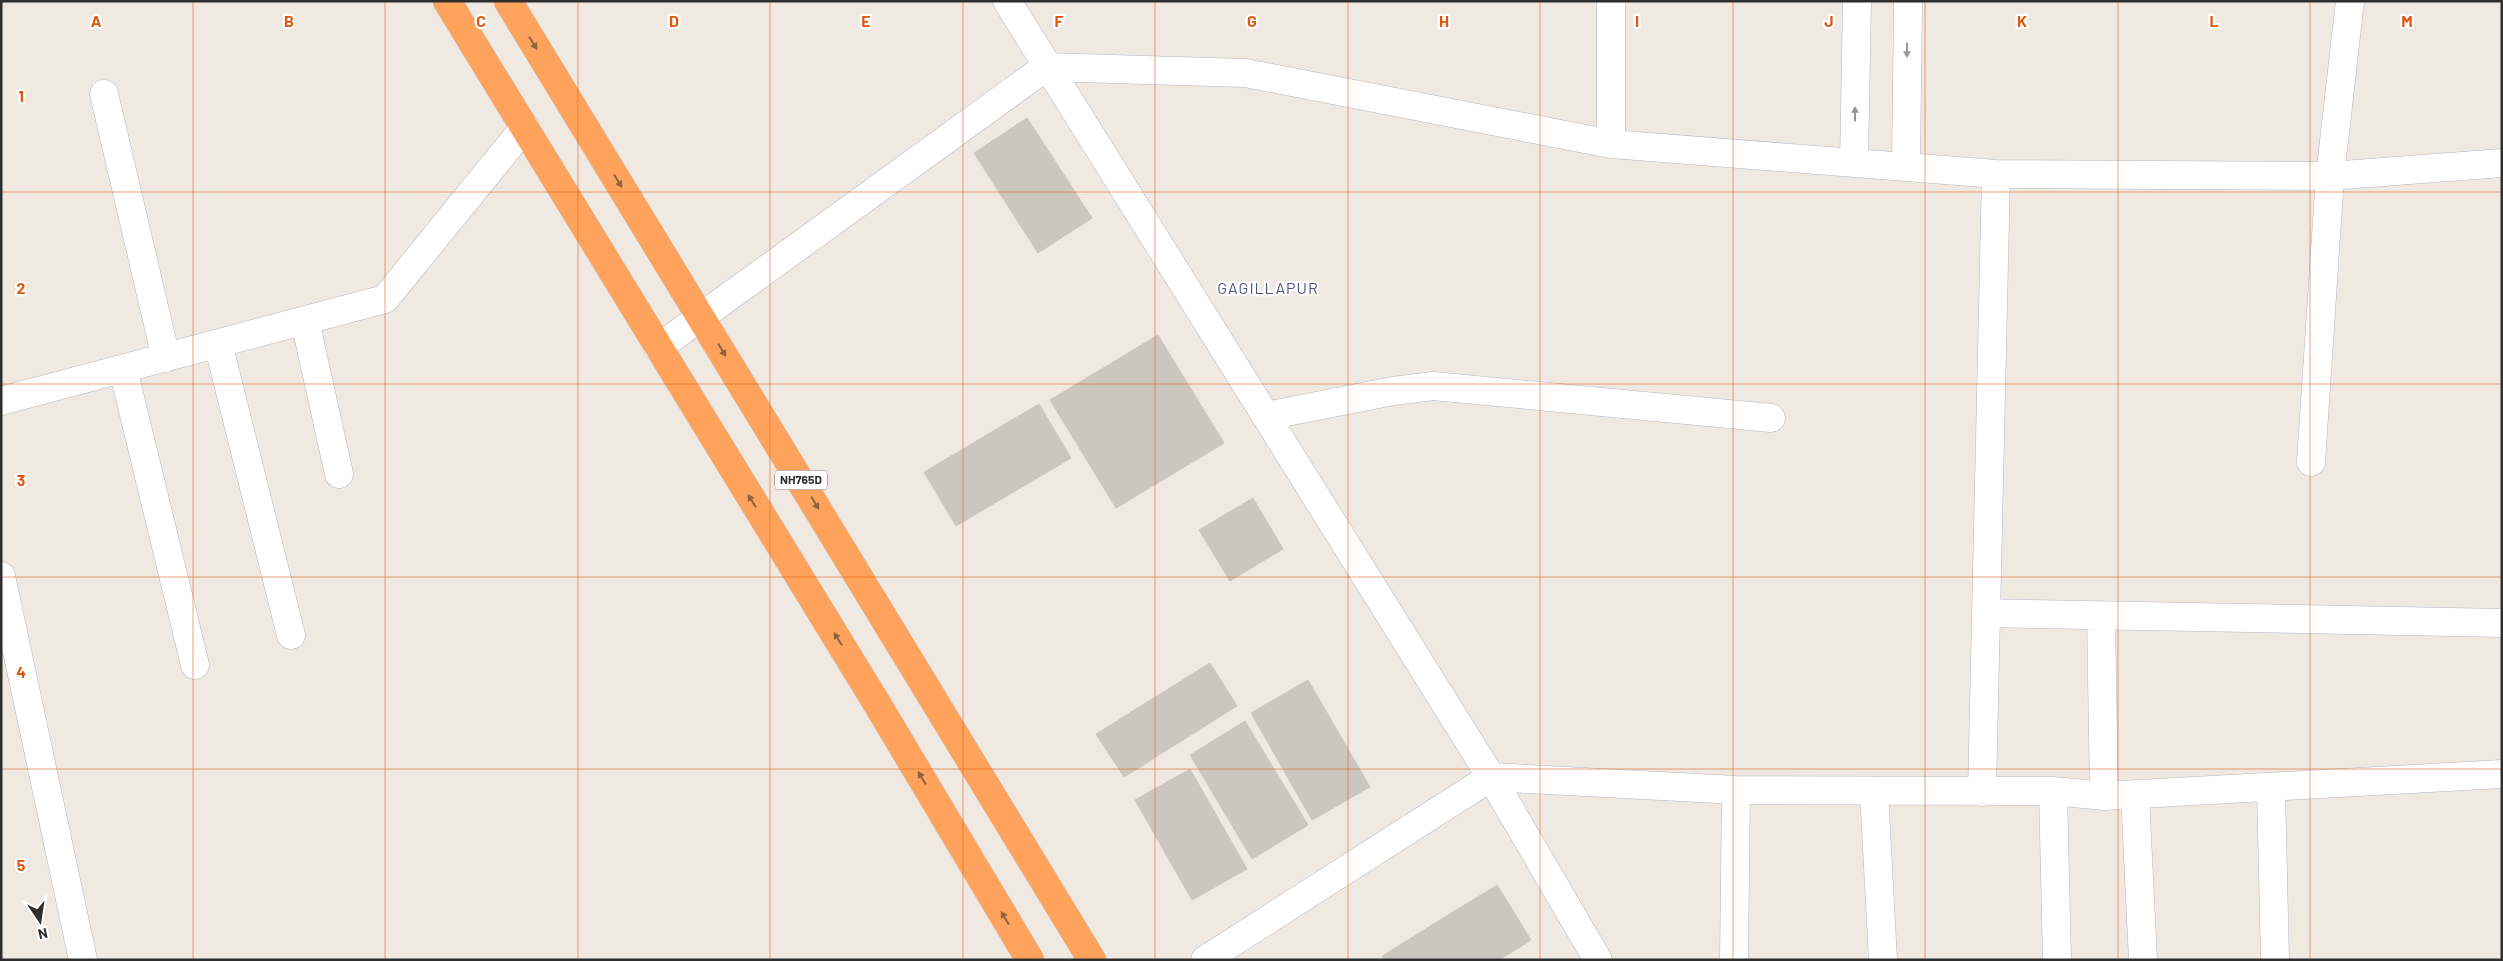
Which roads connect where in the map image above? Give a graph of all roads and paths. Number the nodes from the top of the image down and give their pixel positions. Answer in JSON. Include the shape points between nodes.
{"nodes":[{"id":1,"x":446,"y":1,"type":"edge"},
{"id":2,"x":508,"y":1,"type":"edge"},
{"id":3,"x":1007,"y":1,"type":"edge"},
{"id":4,"x":1611,"y":1,"type":"edge"},
{"id":5,"x":1857,"y":1,"type":"edge"},
{"id":6,"x":1908,"y":1,"type":"edge"},
{"id":7,"x":2350,"y":1,"type":"edge"},
{"id":8,"x":1046,"y":67,"type":"junction"},
{"id":9,"x":104,"y":94,"type":"dead end"},
{"id":10,"x":525,"y":127,"type":"junction"},
{"id":11,"x":1611,"y":144,"type":"junction"},
{"id":12,"x":1854,"y":163,"type":"junction"},
{"id":13,"x":2502,"y":163,"type":"edge"},
{"id":14,"x":1906,"y":167,"type":"junction"},
{"id":15,"x":1996,"y":174,"type":"junction"},
{"id":16,"x":2330,"y":176,"type":"junction"},
{"id":17,"x":701,"y":316,"type":"junction"},
{"id":18,"x":305,"y":321,"type":"junction"},
{"id":19,"x":218,"y":344,"type":"junction"},
{"id":20,"x":658,"y":348,"type":"junction"},
{"id":21,"x":166,"y":358,"type":"junction"},
{"id":22,"x":123,"y":369,"type":"junction"},
{"id":23,"x":1,"y":401,"type":"edge"},
{"id":24,"x":1266,"y":416,"type":"junction"},
{"id":25,"x":1771,"y":418,"type":"dead end"},
{"id":26,"x":2311,"y":462,"type":"dead end"},
{"id":27,"x":339,"y":474,"type":"dead end"},
{"id":28,"x":1,"y":576,"type":"edge"},
{"id":29,"x":1986,"y":613,"type":"junction"},
{"id":30,"x":2102,"y":616,"type":"junction"},
{"id":31,"x":2502,"y":623,"type":"edge"},
{"id":32,"x":291,"y":634,"type":"dead end"},
{"id":33,"x":195,"y":665,"type":"dead end"},
{"id":34,"x":2502,"y":774,"type":"edge"},
{"id":35,"x":1490,"y":777,"type":"junction"},
{"id":36,"x":2272,"y":788,"type":"junction"},
{"id":37,"x":1736,"y":790,"type":"junction"},
{"id":38,"x":2053,"y":791,"type":"junction"},
{"id":39,"x":1874,"y":792,"type":"junction"},
{"id":40,"x":1982,"y":792,"type":"junction"},
{"id":41,"x":2104,"y":796,"type":"junction"},
{"id":42,"x":2135,"y":796,"type":"junction"},
{"id":43,"x":83,"y":960,"type":"edge"},
{"id":44,"x":1030,"y":960,"type":"edge"},
{"id":45,"x":1092,"y":960,"type":"edge"},
{"id":46,"x":1205,"y":960,"type":"edge"},
{"id":47,"x":1598,"y":960,"type":"edge"},
{"id":48,"x":1734,"y":960,"type":"edge"},
{"id":49,"x":1883,"y":960,"type":"edge"},
{"id":50,"x":2057,"y":960,"type":"edge"},
{"id":51,"x":2143,"y":960,"type":"edge"},
{"id":52,"x":2275,"y":960,"type":"edge"}],
"edges":[{"from":1,"to":10,"type":"highway"},
{"from":2,"to":17,"type":"highway","number":"NH765D","one_way":true},
{"from":3,"to":8,"type":"street"},
{"from":4,"to":11,"type":"street"},
{"from":12,"to":5,"type":"street","one_way":true},
{"from":6,"to":14,"type":"street","one_way":true},
{"from":7,"to":16,"type":"street"},
{"from":8,"to":11,"type":"street","via":[[1245,73]]},
{"from":8,"to":17,"type":"street"},
{"from":8,"to":24,"type":"street"},
{"from":9,"to":21,"type":"street"},
{"from":10,"to":18,"type":"street","via":[[385,299]]},
{"from":10,"to":20,"type":"highway"},
{"from":11,"to":12,"type":"street"},
{"from":12,"to":14,"type":"street"},
{"from":13,"to":16,"type":"street"},
{"from":14,"to":15,"type":"street"},
{"from":15,"to":16,"type":"street"},
{"from":15,"to":29,"type":"street"},
{"from":16,"to":26,"type":"street"},
{"from":17,"to":20,"type":"street"},
{"from":17,"to":45,"type":"highway","number":"NH765D","one_way":true},
{"from":18,"to":19,"type":"street"},
{"from":18,"to":27,"type":"street"},
{"from":19,"to":21,"type":"street"},
{"from":19,"to":32,"type":"street"},
{"from":44,"to":20,"type":"highway","one_way":true},
{"from":21,"to":22,"type":"street"},
{"from":22,"to":23,"type":"street"},
{"from":22,"to":33,"type":"street"},
{"from":24,"to":25,"type":"street","via":[[1433,386]]},
{"from":24,"to":35,"type":"street"},
{"from":28,"to":43,"type":"street"},
{"from":29,"to":30,"type":"street"},
{"from":29,"to":40,"type":"street"},
{"from":30,"to":31,"type":"street"},
{"from":30,"to":41,"type":"street"},
{"from":34,"to":36,"type":"street"},
{"from":35,"to":37,"type":"street"},
{"from":35,"to":46,"type":"street"},
{"from":35,"to":47,"type":"street"},
{"from":36,"to":42,"type":"street"},
{"from":36,"to":52,"type":"street"},
{"from":37,"to":39,"type":"street"},
{"from":37,"to":48,"type":"street"},
{"from":38,"to":40,"type":"street"},
{"from":38,"to":41,"type":"street"},
{"from":38,"to":50,"type":"street"},
{"from":39,"to":40,"type":"street"},
{"from":39,"to":49,"type":"street"},
{"from":41,"to":42,"type":"street"},
{"from":42,"to":51,"type":"street"}]}
